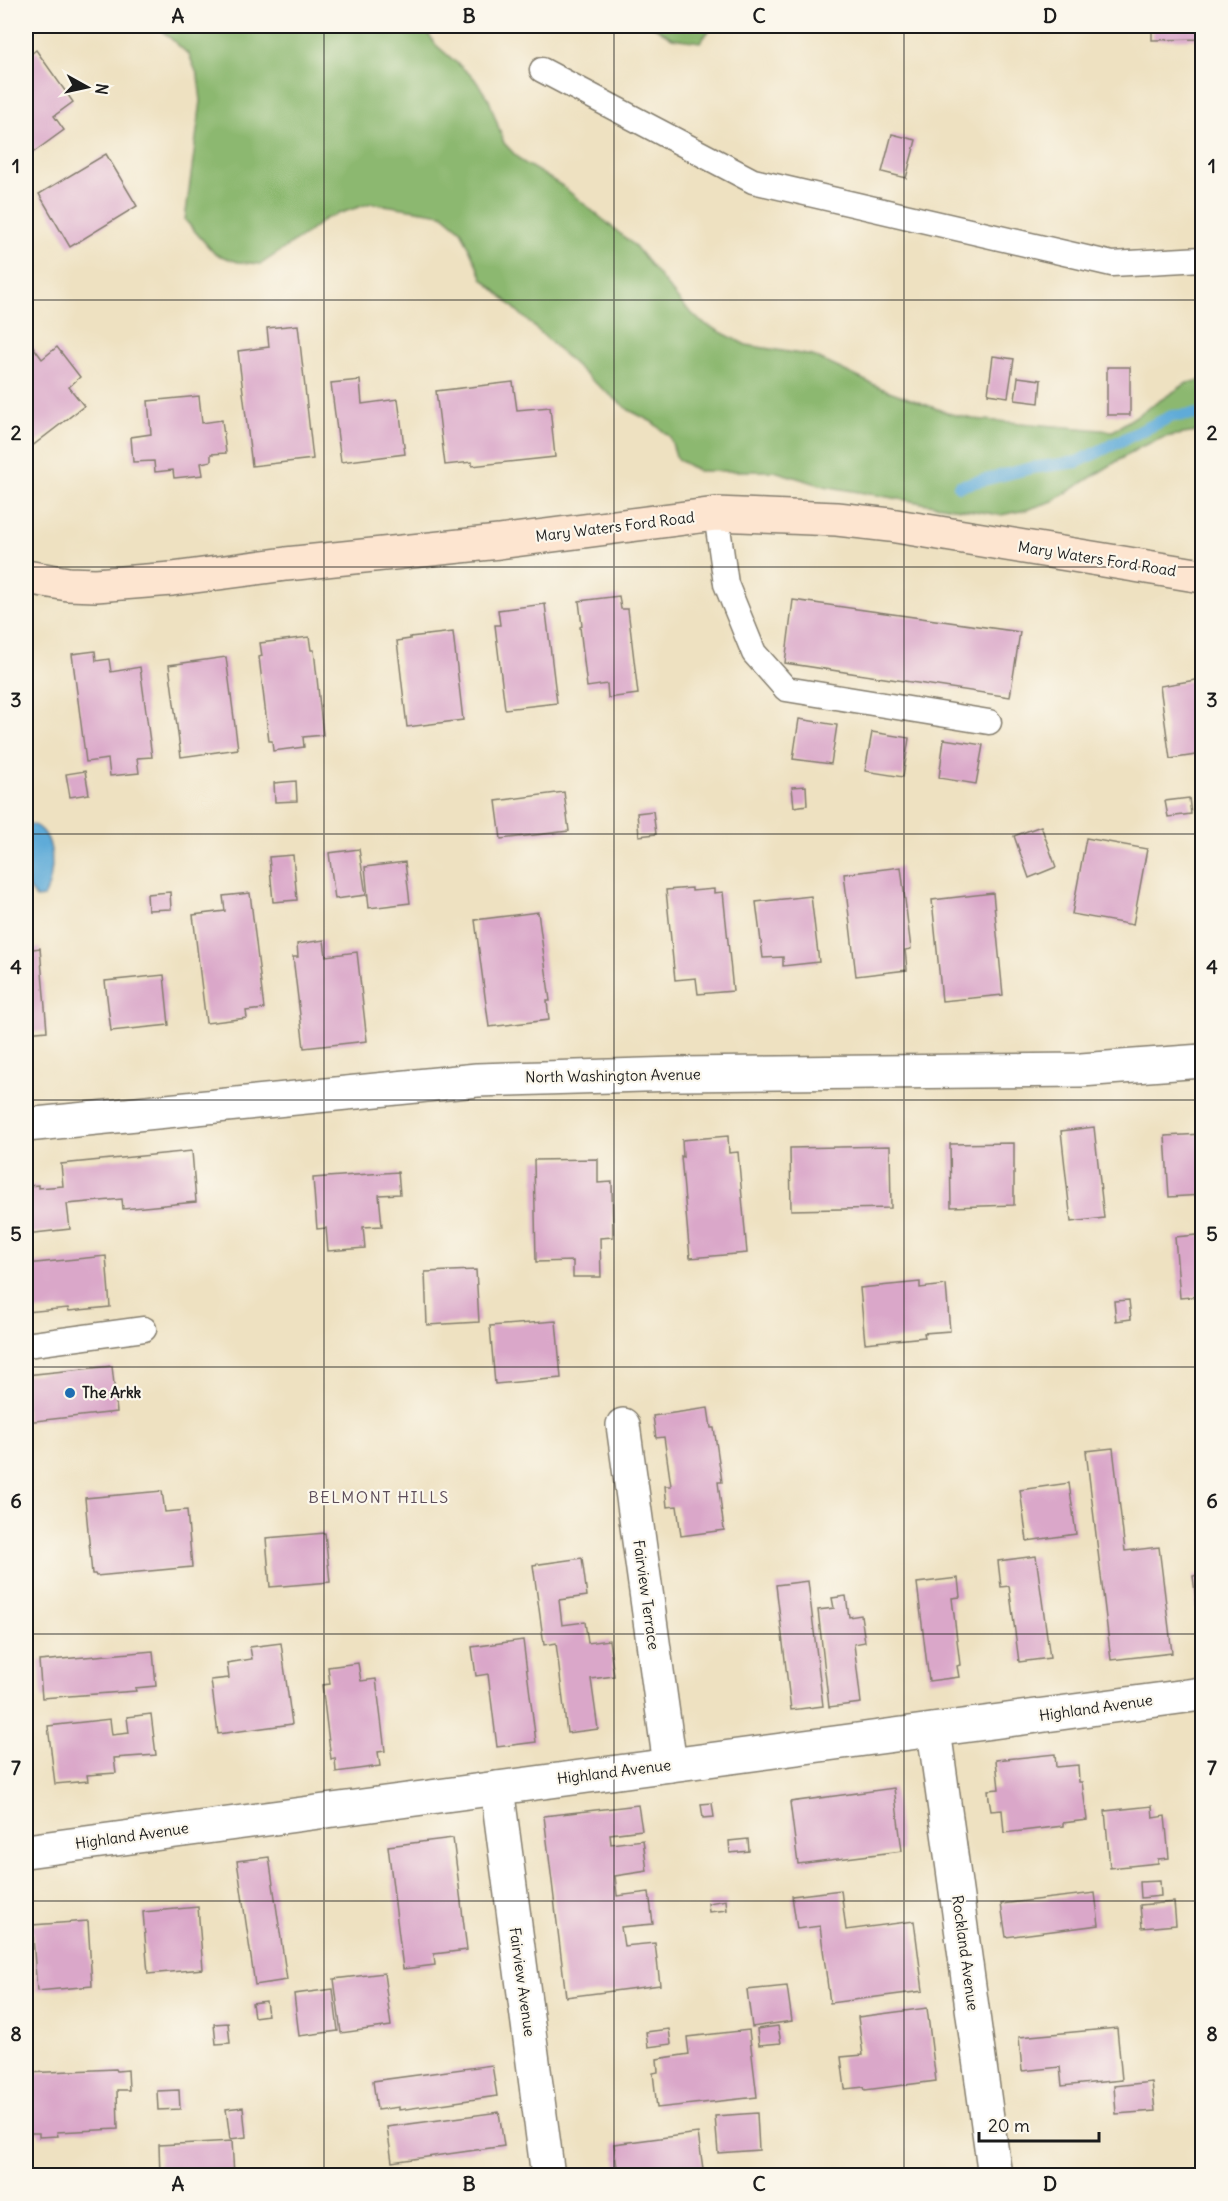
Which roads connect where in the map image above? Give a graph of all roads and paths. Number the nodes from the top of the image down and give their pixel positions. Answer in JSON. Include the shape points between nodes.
{"nodes":[{"id":1,"x":542,"y":70,"type":"dead end"},
{"id":2,"x":1203,"y":259,"type":"edge"},
{"id":3,"x":716,"y":514,"type":"junction"},
{"id":4,"x":1203,"y":576,"type":"edge"},
{"id":5,"x":26,"y":578,"type":"edge"},
{"id":6,"x":989,"y":722,"type":"dead end"},
{"id":7,"x":1203,"y":1061,"type":"edge"},
{"id":8,"x":26,"y":1125,"type":"edge"},
{"id":9,"x":144,"y":1329,"type":"dead end"},
{"id":10,"x":26,"y":1345,"type":"edge"},
{"id":11,"x":623,"y":1425,"type":"dead end"},
{"id":12,"x":1203,"y":1694,"type":"edge"},
{"id":13,"x":934,"y":1730,"type":"junction"},
{"id":14,"x":670,"y":1765,"type":"junction"},
{"id":15,"x":497,"y":1788,"type":"junction"},
{"id":16,"x":26,"y":1851,"type":"edge"},
{"id":17,"x":548,"y":2175,"type":"edge"},
{"id":18,"x":995,"y":2175,"type":"edge"}],
"edges":[{"from":1,"to":2,"type":"lane","via":[[753,181],[1112,264]]},
{"from":3,"to":4,"type":"street","name":"Mary Waters Ford Road","via":[[890,525]]},
{"from":3,"to":5,"type":"street","name":"Mary Waters Ford Road","via":[[172,579],[96,585]]},
{"from":3,"to":6,"type":"lane","via":[[726,584],[754,653],[786,689]]},
{"from":7,"to":8,"type":"street","name":"North Washington Avenue","via":[[1081,1070],[477,1080]]},
{"from":9,"to":10,"type":"lane"},
{"from":11,"to":14,"type":"street","name":"Fairview Terrace"},
{"from":12,"to":13,"type":"street","name":"Highland Avenue"},
{"from":13,"to":14,"type":"street","name":"Highland Avenue"},
{"from":13,"to":18,"type":"street","name":"Rockland Avenue"},
{"from":14,"to":15,"type":"street","name":"Highland Avenue"},
{"from":15,"to":16,"type":"street","name":"Highland Avenue"},
{"from":15,"to":17,"type":"street","name":"Fairview Avenue"}]}
